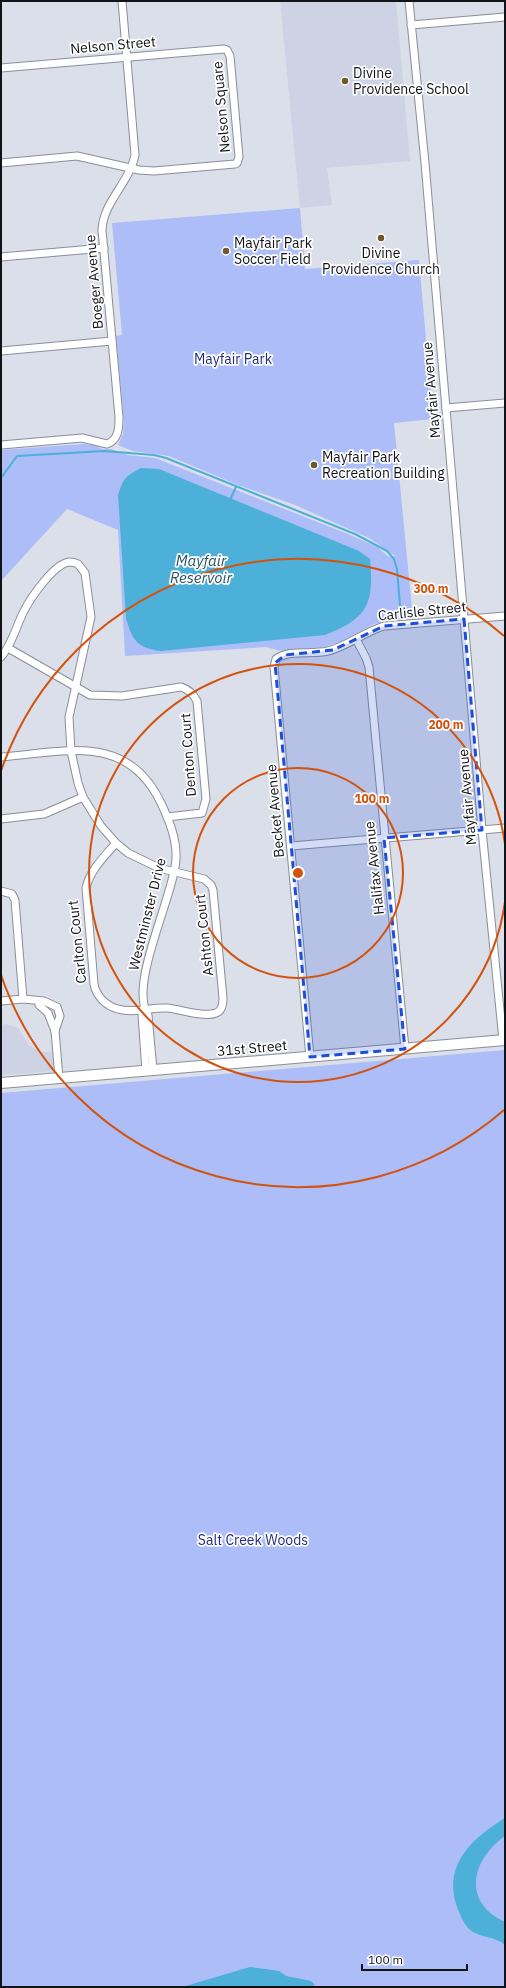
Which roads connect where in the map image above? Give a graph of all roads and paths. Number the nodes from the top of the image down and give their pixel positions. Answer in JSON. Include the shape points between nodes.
{"nodes":[{"id":1,"x":122,"y":1,"type":"edge"},
{"id":2,"x":410,"y":1,"type":"edge"},
{"id":3,"x":505,"y":17,"type":"edge"},
{"id":4,"x":411,"y":25,"type":"junction"},
{"id":5,"x":227,"y":50,"type":"joint"},
{"id":6,"x":127,"y":57,"type":"junction"},
{"id":7,"x":1,"y":68,"type":"edge"},
{"id":8,"x":1,"y":162,"type":"edge"},
{"id":9,"x":132,"y":168,"type":"junction"},
{"id":10,"x":104,"y":248,"type":"junction"},
{"id":11,"x":1,"y":257,"type":"edge"},
{"id":12,"x":112,"y":341,"type":"junction"},
{"id":13,"x":1,"y":351,"type":"edge"},
{"id":14,"x":505,"y":403,"type":"edge"},
{"id":15,"x":446,"y":408,"type":"junction"},
{"id":16,"x":1,"y":445,"type":"edge"},
{"id":17,"x":505,"y":616,"type":"edge"},
{"id":18,"x":464,"y":619,"type":"junction"},
{"id":19,"x":356,"y":639,"type":"junction"},
{"id":20,"x":8,"y":648,"type":"junction"},
{"id":21,"x":1,"y":657,"type":"edge"},
{"id":22,"x":276,"y":659,"type":"joint"},
{"id":23,"x":75,"y":688,"type":"junction"},
{"id":24,"x":71,"y":751,"type":"junction"},
{"id":25,"x":1,"y":757,"type":"edge"},
{"id":26,"x":83,"y":798,"type":"junction"},
{"id":27,"x":167,"y":817,"type":"junction"},
{"id":28,"x":1,"y":819,"type":"edge"},
{"id":29,"x":505,"y":828,"type":"edge"},
{"id":30,"x":482,"y":830,"type":"junction"},
{"id":31,"x":384,"y":838,"type":"junction"},
{"id":32,"x":116,"y":844,"type":"junction"},
{"id":33,"x":291,"y":846,"type":"junction"},
{"id":34,"x":174,"y":873,"type":"junction"},
{"id":35,"x":1,"y":891,"type":"edge"},
{"id":36,"x":24,"y":999,"type":"junction"},
{"id":37,"x":1,"y":1001,"type":"edge"},
{"id":38,"x":39,"y":1001,"type":"junction"},
{"id":39,"x":145,"y":1009,"type":"junction"},
{"id":40,"x":55,"y":1031,"type":"junction"},
{"id":41,"x":504,"y":1040,"type":"edge"},
{"id":42,"x":405,"y":1049,"type":"junction"},
{"id":43,"x":310,"y":1057,"type":"junction"},
{"id":44,"x":150,"y":1070,"type":"junction"},
{"id":45,"x":59,"y":1078,"type":"junction"},
{"id":46,"x":1,"y":1083,"type":"edge"}],
"edges":[{"from":1,"to":6,"type":"street","name":"Boeger Avenue"},
{"from":2,"to":4,"type":"street","name":"Mayfair Avenue"},
{"from":3,"to":4,"type":"street"},
{"from":4,"to":15,"type":"street","name":"Mayfair Avenue"},
{"from":5,"to":6,"type":"street","name":"Nelson Street"},
{"from":5,"to":9,"type":"street","name":"Nelson Square","via":[[230,56],[239,157],[237,163],[154,171]]},
{"from":6,"to":7,"type":"street","name":"Nelson Street"},
{"from":6,"to":9,"type":"street","name":"Boeger Avenue","via":[[136,149]]},
{"from":8,"to":9,"type":"street","via":[[77,156]]},
{"from":9,"to":10,"type":"street","name":"Boeger Avenue","via":[[104,218]]},
{"from":10,"to":11,"type":"street"},
{"from":10,"to":12,"type":"street","name":"Boeger Avenue"},
{"from":12,"to":13,"type":"street"},
{"from":12,"to":16,"type":"street","name":"Boeger Avenue","via":[[119,422],[116,436],[107,444],[82,438]]},
{"from":14,"to":15,"type":"street"},
{"from":15,"to":18,"type":"street","name":"Mayfair Avenue"},
{"from":17,"to":18,"type":"street","name":"Carlisle Street"},
{"from":18,"to":19,"type":"street","name":"Carlisle Street","via":[[384,626],[368,631]]},
{"from":18,"to":30,"type":"street","name":"Mayfair Avenue"},
{"from":19,"to":22,"type":"street","name":"Carlisle Street","via":[[332,650],[285,655]]},
{"from":19,"to":31,"type":"street","name":"Halifax Avenue","via":[[369,667]]},
{"from":20,"to":21,"type":"street"},
{"from":20,"to":23,"type":"street","name":"Denton Court"},
{"from":20,"to":23,"type":"street","name":"Ashton Court","via":[[24,611],[44,583],[62,565],[70,562],[78,564],[85,573],[91,616]]},
{"from":22,"to":33,"type":"street","name":"Becket Avenue","via":[[274,668]]},
{"from":23,"to":24,"type":"street","name":"Ashton Court","via":[[69,717]]},
{"from":23,"to":27,"type":"street","name":"Denton Court","via":[[102,697],[181,688],[193,694],[197,701],[206,798],[202,813]]},
{"from":24,"to":25,"type":"street","name":"Westminster Drive"},
{"from":24,"to":26,"type":"street","name":"Ashton Court"},
{"from":24,"to":27,"type":"street","name":"Westminster Drive","via":[[100,752],[122,759],[138,770],[150,784]]},
{"from":26,"to":28,"type":"street","via":[[44,814]]},
{"from":26,"to":32,"type":"street","name":"Ashton Court"},
{"from":27,"to":34,"type":"street","name":"Westminster Drive","via":[[176,858]]},
{"from":29,"to":30,"type":"street"},
{"from":30,"to":31,"type":"street"},
{"from":30,"to":41,"type":"street","name":"Mayfair Avenue"},
{"from":31,"to":33,"type":"street"},
{"from":31,"to":42,"type":"street","name":"Halifax Avenue"},
{"from":32,"to":34,"type":"street","name":"Ashton Court","via":[[146,863]]},
{"from":32,"to":39,"type":"street","name":"Carlton Court","via":[[95,868],[86,888],[95,988],[106,1004],[119,1010]]},
{"from":33,"to":43,"type":"street","name":"Becket Avenue"},
{"from":34,"to":39,"type":"street","name":"Westminster Drive","via":[[148,961],[144,987]]},
{"from":34,"to":39,"type":"street","name":"Ashton Court","via":[[204,879],[213,890],[223,1004],[218,1012],[209,1015],[167,1008]]},
{"from":35,"to":36,"type":"street","via":[[12,894],[15,900]]},
{"from":36,"to":37,"type":"street"},
{"from":36,"to":38,"type":"street"},
{"from":38,"to":40,"type":"street","via":[[48,1013]]},
{"from":38,"to":40,"type":"street","via":[[51,1003],[58,1009],[60,1016]]},
{"from":39,"to":44,"type":"street","name":"Westminster Drive","via":[[148,1014]]},
{"from":40,"to":45,"type":"street"},
{"from":41,"to":42,"type":"main road","name":"31st Street"},
{"from":42,"to":43,"type":"main road","name":"31st Street"},
{"from":43,"to":44,"type":"main road","name":"31st Street"},
{"from":44,"to":45,"type":"main road","name":"31st Street"},
{"from":45,"to":46,"type":"main road","name":"31st Street"}]}
